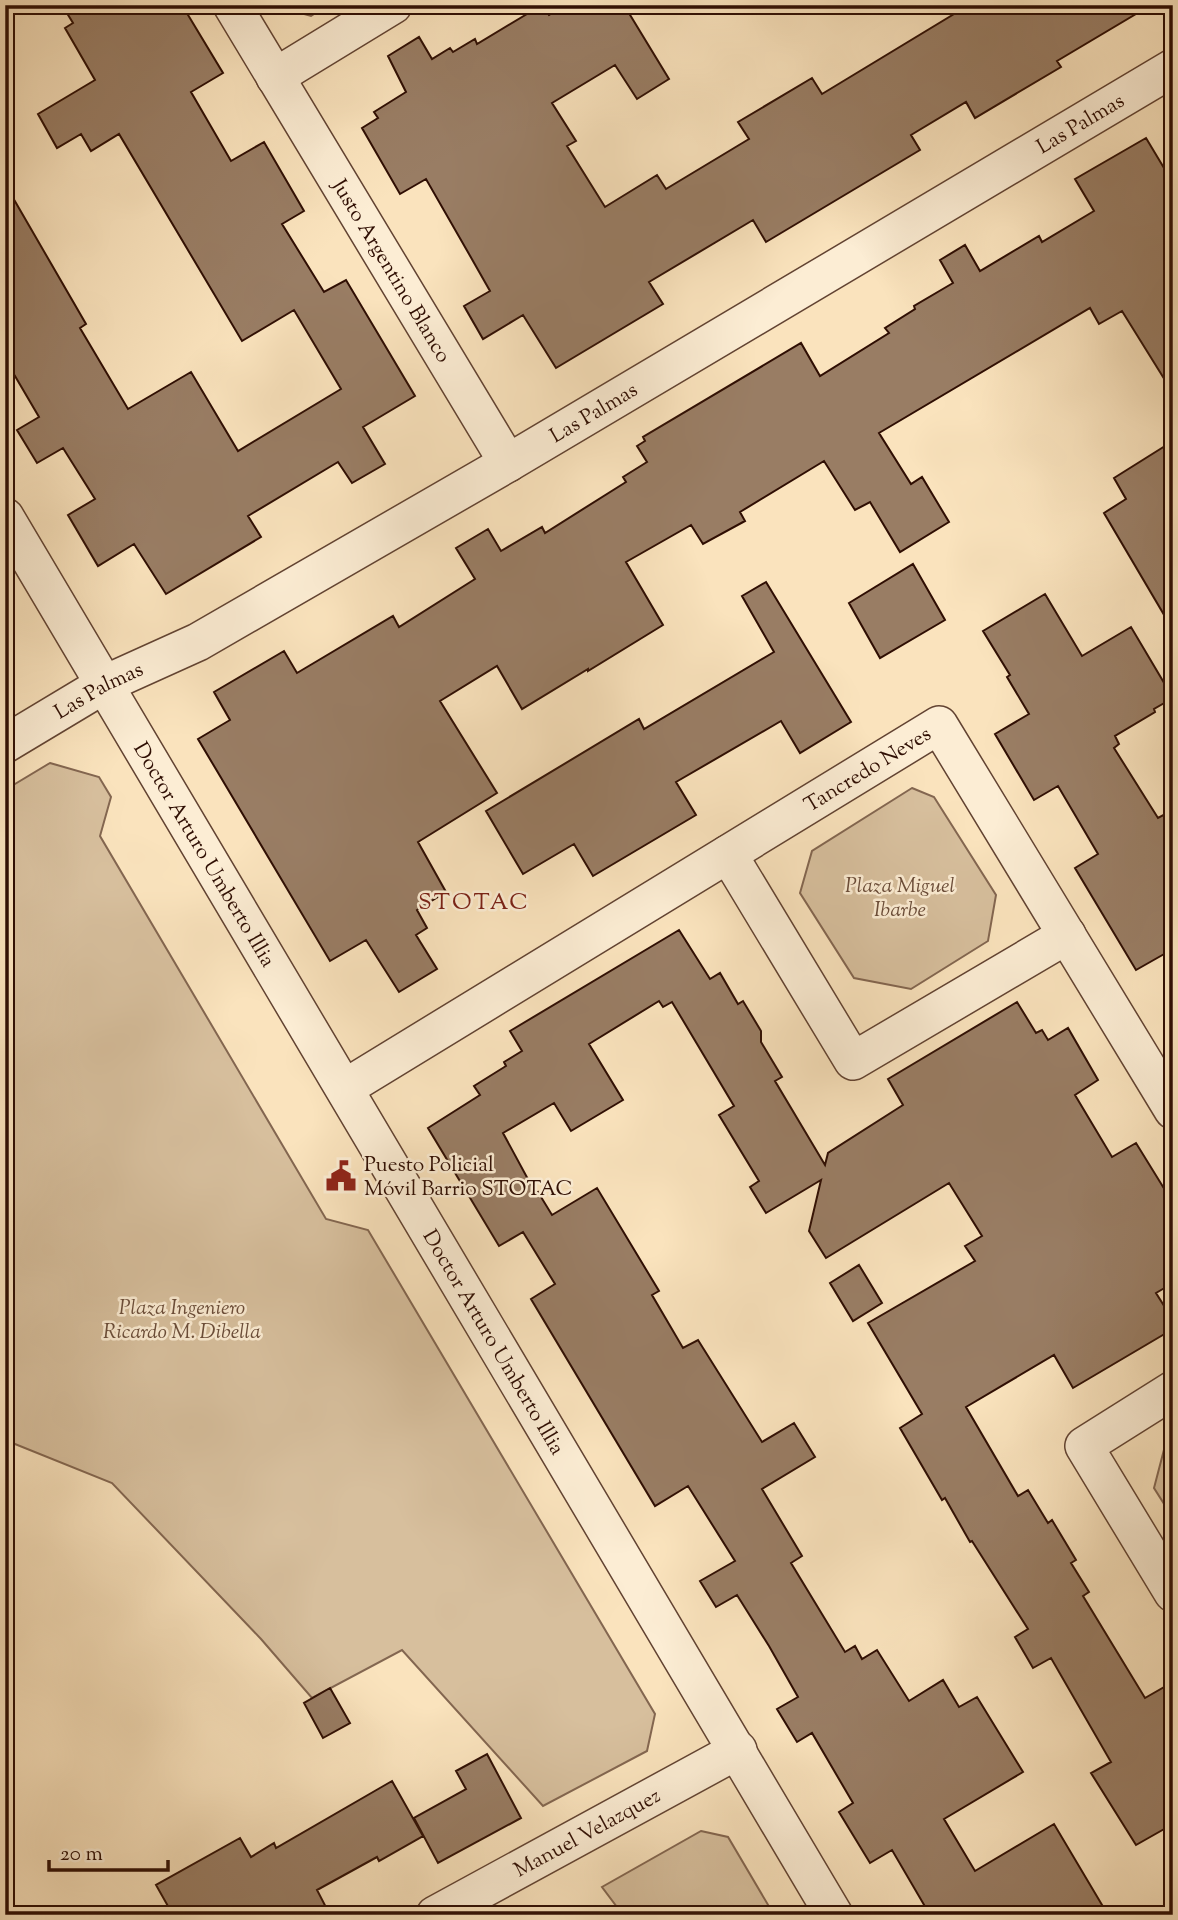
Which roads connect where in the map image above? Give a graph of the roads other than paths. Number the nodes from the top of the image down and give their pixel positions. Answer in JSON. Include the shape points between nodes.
{"nodes":[{"id":1,"x":232,"y":5,"type":"edge"},
{"id":2,"x":393,"y":5,"type":"edge"},
{"id":3,"x":1173,"y":68,"type":"edge"},
{"id":4,"x":275,"y":77,"type":"junction"},
{"id":5,"x":508,"y":463,"type":"junction"},
{"id":6,"x":5,"y":517,"type":"edge"},
{"id":7,"x":105,"y":684,"type":"junction"},
{"id":8,"x":5,"y":744,"type":"edge"},
{"id":9,"x":728,"y":854,"type":"junction"},
{"id":10,"x":1067,"y":935,"type":"junction"},
{"id":11,"x":345,"y":1087,"type":"junction"},
{"id":12,"x":1173,"y":1110,"type":"edge"},
{"id":13,"x":1173,"y":1390,"type":"edge"},
{"id":14,"x":1173,"y":1593,"type":"edge"},
{"id":15,"x":738,"y":1750,"type":"junction"},
{"id":16,"x":442,"y":1913,"type":"edge"},
{"id":17,"x":834,"y":1915,"type":"edge"}],
"edges":[{"from":1,"to":4,"type":"street","name":"Justo Argentino Blanco"},
{"from":2,"to":4,"type":"street"},
{"from":3,"to":5,"type":"street","name":"Las Palmas"},
{"from":4,"to":5,"type":"street","name":"Justo Argentino Blanco"},
{"from":5,"to":7,"type":"street","name":"Las Palmas","via":[[198,642]]},
{"from":6,"to":7,"type":"street","name":"Doctor Arturo Umberto Illia"},
{"from":7,"to":8,"type":"street","name":"Las Palmas"},
{"from":7,"to":11,"type":"street","name":"Doctor Arturo Umberto Illia"},
{"from":9,"to":10,"type":"street","via":[[853,1061]]},
{"from":9,"to":10,"type":"street","name":"Tancredo Neves","via":[[939,725]]},
{"from":9,"to":11,"type":"street","name":"Tancredo Neves"},
{"from":10,"to":12,"type":"street","name":"Tancredo Neves"},
{"from":11,"to":15,"type":"street","name":"Doctor Arturo Umberto Illia"},
{"from":13,"to":14,"type":"street","via":[[1084,1446]]},
{"from":15,"to":16,"type":"street","name":"Manuel Velazquez"},
{"from":15,"to":17,"type":"street","name":"Doctor Arturo Umberto Illia"}]}
